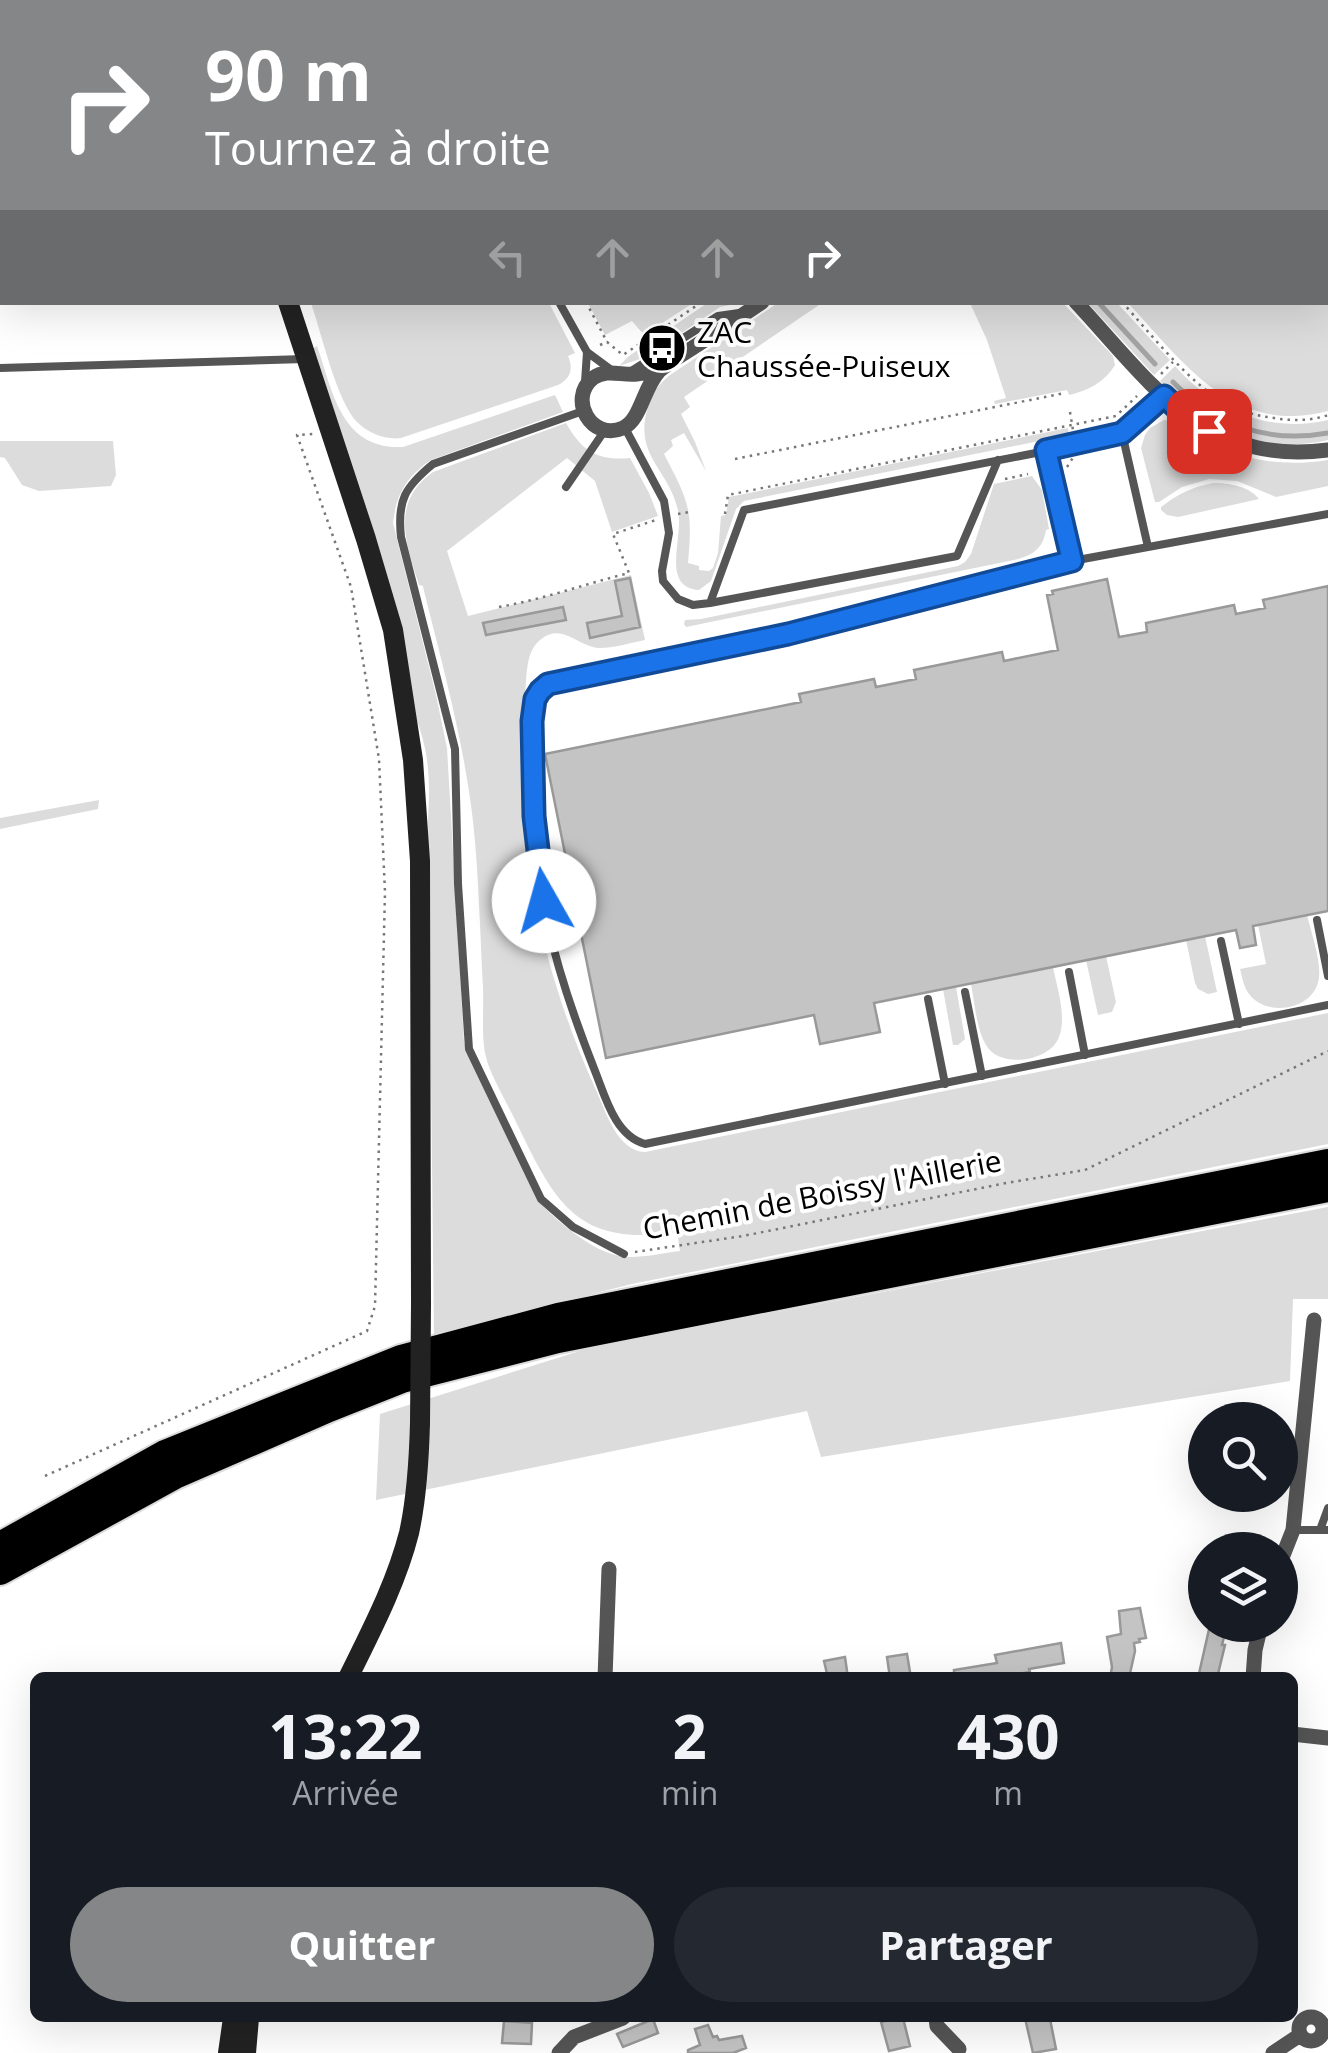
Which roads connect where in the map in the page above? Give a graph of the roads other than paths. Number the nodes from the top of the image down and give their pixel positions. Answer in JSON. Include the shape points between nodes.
{"nodes":[{"id":1,"x":289,"y":305,"type":"edge"},
{"id":2,"x":561,"y":305,"type":"edge"},
{"id":3,"x":1079,"y":305,"type":"edge"},
{"id":4,"x":754,"y":307,"type":"edge"},
{"id":5,"x":586,"y":352,"type":"junction"},
{"id":6,"x":307,"y":359,"type":"junction"},
{"id":7,"x":666,"y":365,"type":"junction"},
{"id":8,"x":0,"y":368,"type":"edge"},
{"id":9,"x":617,"y":373,"type":"junction"},
{"id":10,"x":583,"y":392,"type":"junction"},
{"id":11,"x":1164,"y":396,"type":"junction"},
{"id":12,"x":640,"y":404,"type":"junction"},
{"id":13,"x":583,"y":410,"type":"junction"},
{"id":14,"x":624,"y":428,"type":"junction"},
{"id":15,"x":605,"y":430,"type":"junction"},
{"id":16,"x":1122,"y":433,"type":"junction"},
{"id":17,"x":1046,"y":450,"type":"junction"},
{"id":18,"x":1328,"y":450,"type":"edge"},
{"id":19,"x":998,"y":460,"type":"junction"},
{"id":20,"x":566,"y":487,"type":"dead end"},
{"id":21,"x":1328,"y":514,"type":"edge"},
{"id":22,"x":1148,"y":547,"type":"junction"},
{"id":23,"x":1072,"y":561,"type":"junction"},
{"id":24,"x":710,"y":603,"type":"junction"},
{"id":25,"x":1317,"y":920,"type":"dead end"},
{"id":26,"x":1222,"y":941,"type":"dead end"},
{"id":27,"x":1069,"y":972,"type":"dead end"},
{"id":28,"x":1328,"y":976,"type":"edge"},
{"id":29,"x":965,"y":992,"type":"dead end"},
{"id":30,"x":928,"y":999,"type":"dead end"},
{"id":31,"x":1328,"y":1005,"type":"edge"},
{"id":32,"x":1239,"y":1024,"type":"junction"},
{"id":33,"x":1085,"y":1055,"type":"junction"},
{"id":34,"x":982,"y":1076,"type":"junction"},
{"id":35,"x":944,"y":1084,"type":"junction"},
{"id":36,"x":1328,"y":1163,"type":"edge"},
{"id":37,"x":1328,"y":1188,"type":"edge"},
{"id":38,"x":624,"y":1254,"type":"road end"},
{"id":39,"x":1314,"y":1320,"type":"dead end"},
{"id":40,"x":176,"y":1475,"type":"junction"},
{"id":41,"x":1328,"y":1508,"type":"edge"},
{"id":42,"x":1293,"y":1530,"type":"joint"},
{"id":43,"x":1324,"y":1530,"type":"edge"},
{"id":44,"x":0,"y":1546,"type":"edge"},
{"id":45,"x":609,"y":1569,"type":"dead end"},
{"id":46,"x":0,"y":1572,"type":"edge"},
{"id":47,"x":0,"y":1585,"type":"edge"},
{"id":48,"x":1257,"y":1642,"type":"edge"},
{"id":49,"x":351,"y":1672,"type":"edge"},
{"id":50,"x":605,"y":1672,"type":"edge"},
{"id":51,"x":1253,"y":1672,"type":"edge"},
{"id":52,"x":1298,"y":1735,"type":"edge"},
{"id":53,"x":1328,"y":1738,"type":"edge"},
{"id":54,"x":232,"y":2022,"type":"edge"},
{"id":55,"x":249,"y":2022,"type":"edge"},
{"id":56,"x":573,"y":2022,"type":"edge"},
{"id":57,"x":613,"y":2022,"type":"edge"},
{"id":58,"x":937,"y":2022,"type":"edge"},
{"id":59,"x":1298,"y":2022,"type":"edge"},
{"id":60,"x":1324,"y":2022,"type":"edge"},
{"id":61,"x":1300,"y":2028,"type":"junction"},
{"id":62,"x":574,"y":2037,"type":"junction"},
{"id":63,"x":1318,"y":2046,"type":"edge"},
{"id":64,"x":959,"y":2049,"type":"dead end"},
{"id":65,"x":228,"y":2053,"type":"edge"},
{"id":66,"x":246,"y":2053,"type":"edge"},
{"id":67,"x":558,"y":2053,"type":"edge"},
{"id":68,"x":1274,"y":2053,"type":"edge"}],
"edges":[{"from":1,"to":6,"type":"main road"},
{"from":2,"to":5,"type":"lane"},
{"from":3,"to":11,"type":"street"},
{"from":4,"to":7,"type":"street"},
{"from":4,"to":9,"type":"lane","via":[[718,316],[638,368]]},
{"from":5,"to":9,"type":"lane"},
{"from":5,"to":10,"type":"lane"},
{"from":6,"to":8,"type":"lane"},
{"from":6,"to":49,"type":"main road","bridge":true,"via":[[393,630],[420,861],[418,1472],[408,1534]]},
{"from":7,"to":9,"type":"street"},
{"from":7,"to":12,"type":"street"},
{"from":9,"to":10,"type":"street","via":[[596,376]]},
{"from":9,"to":12,"type":"street","via":[[635,385]]},
{"from":10,"to":13,"type":"street"},
{"from":11,"to":16,"type":"lane"},
{"from":11,"to":18,"type":"street","via":[[1209,431],[1239,444],[1270,452]]},
{"from":12,"to":14,"type":"street"},
{"from":13,"to":15,"type":"street"},
{"from":13,"to":38,"type":"lane","name":"Chemin de Boissy l'Aillerie","via":[[434,464],[414,480],[399,516],[455,749],[469,1049],[541,1199],[573,1227]]},
{"from":14,"to":15,"type":"street"},
{"from":14,"to":24,"type":"lane","via":[[668,516],[663,581],[678,599]]},
{"from":15,"to":20,"type":"lane"},
{"from":16,"to":17,"type":"lane"},
{"from":16,"to":22,"type":"lane"},
{"from":17,"to":19,"type":"lane"},
{"from":17,"to":23,"type":"lane"},
{"from":19,"to":24,"type":"lane","via":[[957,556]]},
{"from":19,"to":24,"type":"lane","via":[[744,510]]},
{"from":21,"to":22,"type":"lane"},
{"from":22,"to":23,"type":"lane"},
{"from":23,"to":35,"type":"lane","via":[[788,634],[562,680],[535,699],[534,816],[548,924],[586,1047],[628,1134],[645,1144]]},
{"from":25,"to":28,"type":"lane"},
{"from":26,"to":32,"type":"lane"},
{"from":27,"to":33,"type":"lane"},
{"from":29,"to":34,"type":"lane"},
{"from":30,"to":35,"type":"lane"},
{"from":31,"to":32,"type":"lane"},
{"from":32,"to":33,"type":"lane"},
{"from":33,"to":34,"type":"lane"},
{"from":34,"to":35,"type":"lane"},
{"from":36,"to":44,"type":"highway","via":[[558,1317],[401,1359],[166,1454]]},
{"from":37,"to":40,"type":"highway","via":[[558,1339],[402,1379]]},
{"from":39,"to":42,"type":"street"},
{"from":40,"to":46,"type":"highway"},
{"from":40,"to":47,"type":"highway"},
{"from":41,"to":43,"type":"lane"},
{"from":42,"to":43,"type":"lane"},
{"from":45,"to":50,"type":"street"},
{"from":48,"to":51,"type":"street"},
{"from":52,"to":53,"type":"street"},
{"from":54,"to":65,"type":"main road"},
{"from":55,"to":66,"type":"main road"},
{"from":56,"to":62,"type":"street"},
{"from":57,"to":62,"type":"street"},
{"from":58,"to":64,"type":"street"},
{"from":59,"to":61,"type":"street"},
{"from":60,"to":61,"type":"street","via":[[1311,2017]]},
{"from":60,"to":63,"type":"street"},
{"from":61,"to":63,"type":"street"},
{"from":61,"to":68,"type":"street"},
{"from":62,"to":67,"type":"street"}]}
